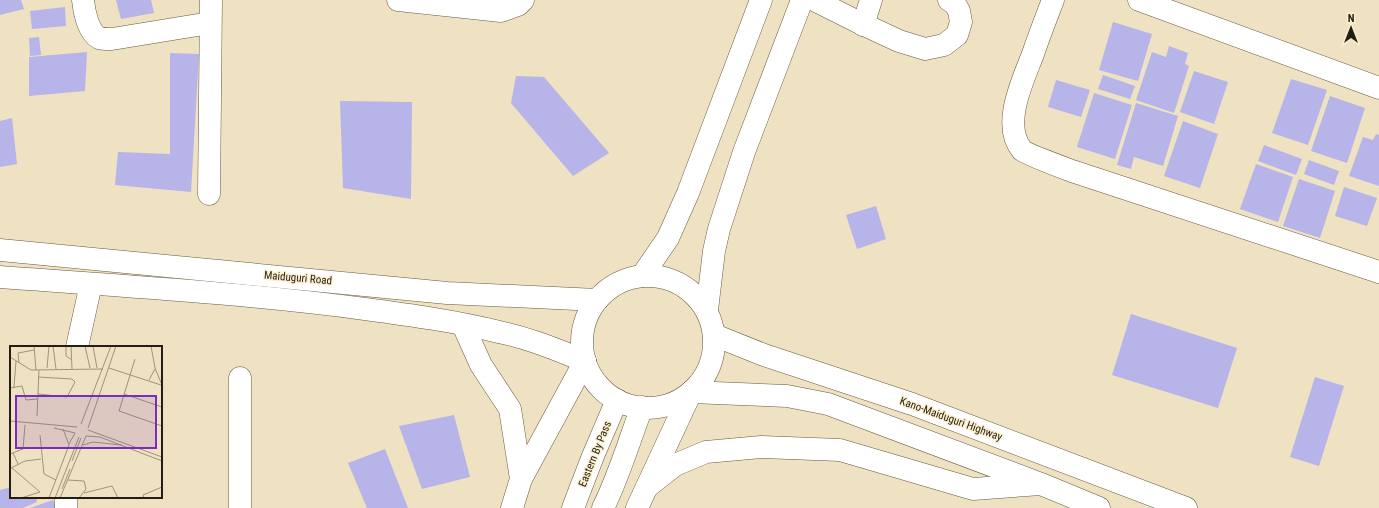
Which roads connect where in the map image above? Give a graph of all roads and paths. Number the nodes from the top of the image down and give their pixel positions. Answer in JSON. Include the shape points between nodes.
{"nodes":[{"id":1,"x":83,"y":0,"type":"edge"},
{"id":2,"x":211,"y":0,"type":"edge"},
{"id":3,"x":398,"y":0,"type":"edge"},
{"id":4,"x":523,"y":0,"type":"edge"},
{"id":5,"x":761,"y":0,"type":"edge"},
{"id":6,"x":802,"y":0,"type":"edge"},
{"id":7,"x":814,"y":0,"type":"edge"},
{"id":8,"x":871,"y":0,"type":"edge"},
{"id":9,"x":950,"y":0,"type":"edge"},
{"id":10,"x":1053,"y":0,"type":"edge"},
{"id":11,"x":1139,"y":0,"type":"edge"},
{"id":12,"x":210,"y":23,"type":"junction"},
{"id":13,"x":863,"y":25,"type":"junction"},
{"id":14,"x":1379,"y":88,"type":"edge"},
{"id":15,"x":209,"y":194,"type":"dead end"},
{"id":16,"x":0,"y":250,"type":"edge"},
{"id":17,"x":1379,"y":272,"type":"edge"},
{"id":18,"x":0,"y":276,"type":"edge"},
{"id":19,"x":642,"y":276,"type":"junction"},
{"id":20,"x":91,"y":284,"type":"junction"},
{"id":21,"x":597,"y":300,"type":"junction"},
{"id":22,"x":707,"y":310,"type":"junction"},
{"id":23,"x":463,"y":325,"type":"junction"},
{"id":24,"x":714,"y":335,"type":"junction"},
{"id":25,"x":78,"y":346,"type":"edge"},
{"id":26,"x":585,"y":361,"type":"junction"},
{"id":27,"x":240,"y":378,"type":"dead end"},
{"id":28,"x":691,"y":392,"type":"junction"},
{"id":29,"x":617,"y":400,"type":"junction"},
{"id":30,"x":642,"y":407,"type":"junction"},
{"id":31,"x":521,"y":479,"type":"junction"},
{"id":32,"x":1041,"y":484,"type":"junction"},
{"id":33,"x":648,"y":487,"type":"junction"},
{"id":34,"x":240,"y":508,"type":"edge"},
{"id":35,"x":512,"y":508,"type":"edge"},
{"id":36,"x":573,"y":508,"type":"edge"},
{"id":37,"x":603,"y":508,"type":"edge"},
{"id":38,"x":637,"y":508,"type":"edge"},
{"id":39,"x":1099,"y":508,"type":"edge"},
{"id":40,"x":1186,"y":508,"type":"edge"}],
"edges":[{"from":1,"to":12,"type":"main road","via":[[92,31],[99,38],[112,39]]},
{"from":2,"to":12,"type":"main road"},
{"from":3,"to":4,"type":"main road","via":[[501,12]]},
{"from":5,"to":19,"type":"main road","via":[[688,193],[668,238]]},
{"from":6,"to":22,"type":"main road","via":[[744,152],[719,230]]},
{"from":7,"to":13,"type":"main road"},
{"from":8,"to":13,"type":"main road"},
{"from":9,"to":13,"type":"main road","via":[[959,11],[961,22],[958,35],[944,45],[926,49],[899,41]]},
{"from":10,"to":17,"type":"main road","via":[[1014,112],[1014,132],[1023,151],[1072,171]]},
{"from":11,"to":14,"type":"main road"},
{"from":12,"to":15,"type":"main road"},
{"from":16,"to":21,"type":"main road","name":"Maiduguri Road","via":[[447,292]]},
{"from":18,"to":20,"type":"main road","name":"Maiduguri Road"},
{"from":19,"to":21,"type":"main road","via":[[617,284]]},
{"from":19,"to":22,"type":"main road","via":[[667,279],[679,284],[690,290]]},
{"from":20,"to":23,"type":"main road","name":"Maiduguri Road","via":[[331,304]]},
{"from":20,"to":25,"type":"main road"},
{"from":21,"to":26,"type":"main road","via":[[587,317],[582,336]]},
{"from":22,"to":24,"type":"main road"},
{"from":23,"to":26,"type":"main road","name":"Maiduguri Road","via":[[538,343]]},
{"from":23,"to":31,"type":"main road","via":[[481,365],[510,409]]},
{"from":24,"to":28,"type":"main road","via":[[714,348],[709,366],[700,383]]},
{"from":24,"to":40,"type":"main road","name":"Kano-Maiduguri Highway","via":[[764,355],[912,404]]},
{"from":26,"to":29,"type":"main road","via":[[597,384]]},
{"from":26,"to":31,"type":"main road"},
{"from":27,"to":34,"type":"main road"},
{"from":28,"to":30,"type":"main road","via":[[668,405]]},
{"from":28,"to":32,"type":"main road","via":[[787,396],[828,404]]},
{"from":28,"to":33,"type":"main road"},
{"from":29,"to":30,"type":"main road"},
{"from":29,"to":36,"type":"main road","name":"Eastern By Pass"},
{"from":30,"to":37,"type":"main road","via":[[616,483]]},
{"from":31,"to":35,"type":"main road"},
{"from":32,"to":33,"type":"main road","via":[[974,489],[840,450],[762,447],[706,452],[675,465]]},
{"from":32,"to":39,"type":"main road"},
{"from":33,"to":38,"type":"main road"}]}
